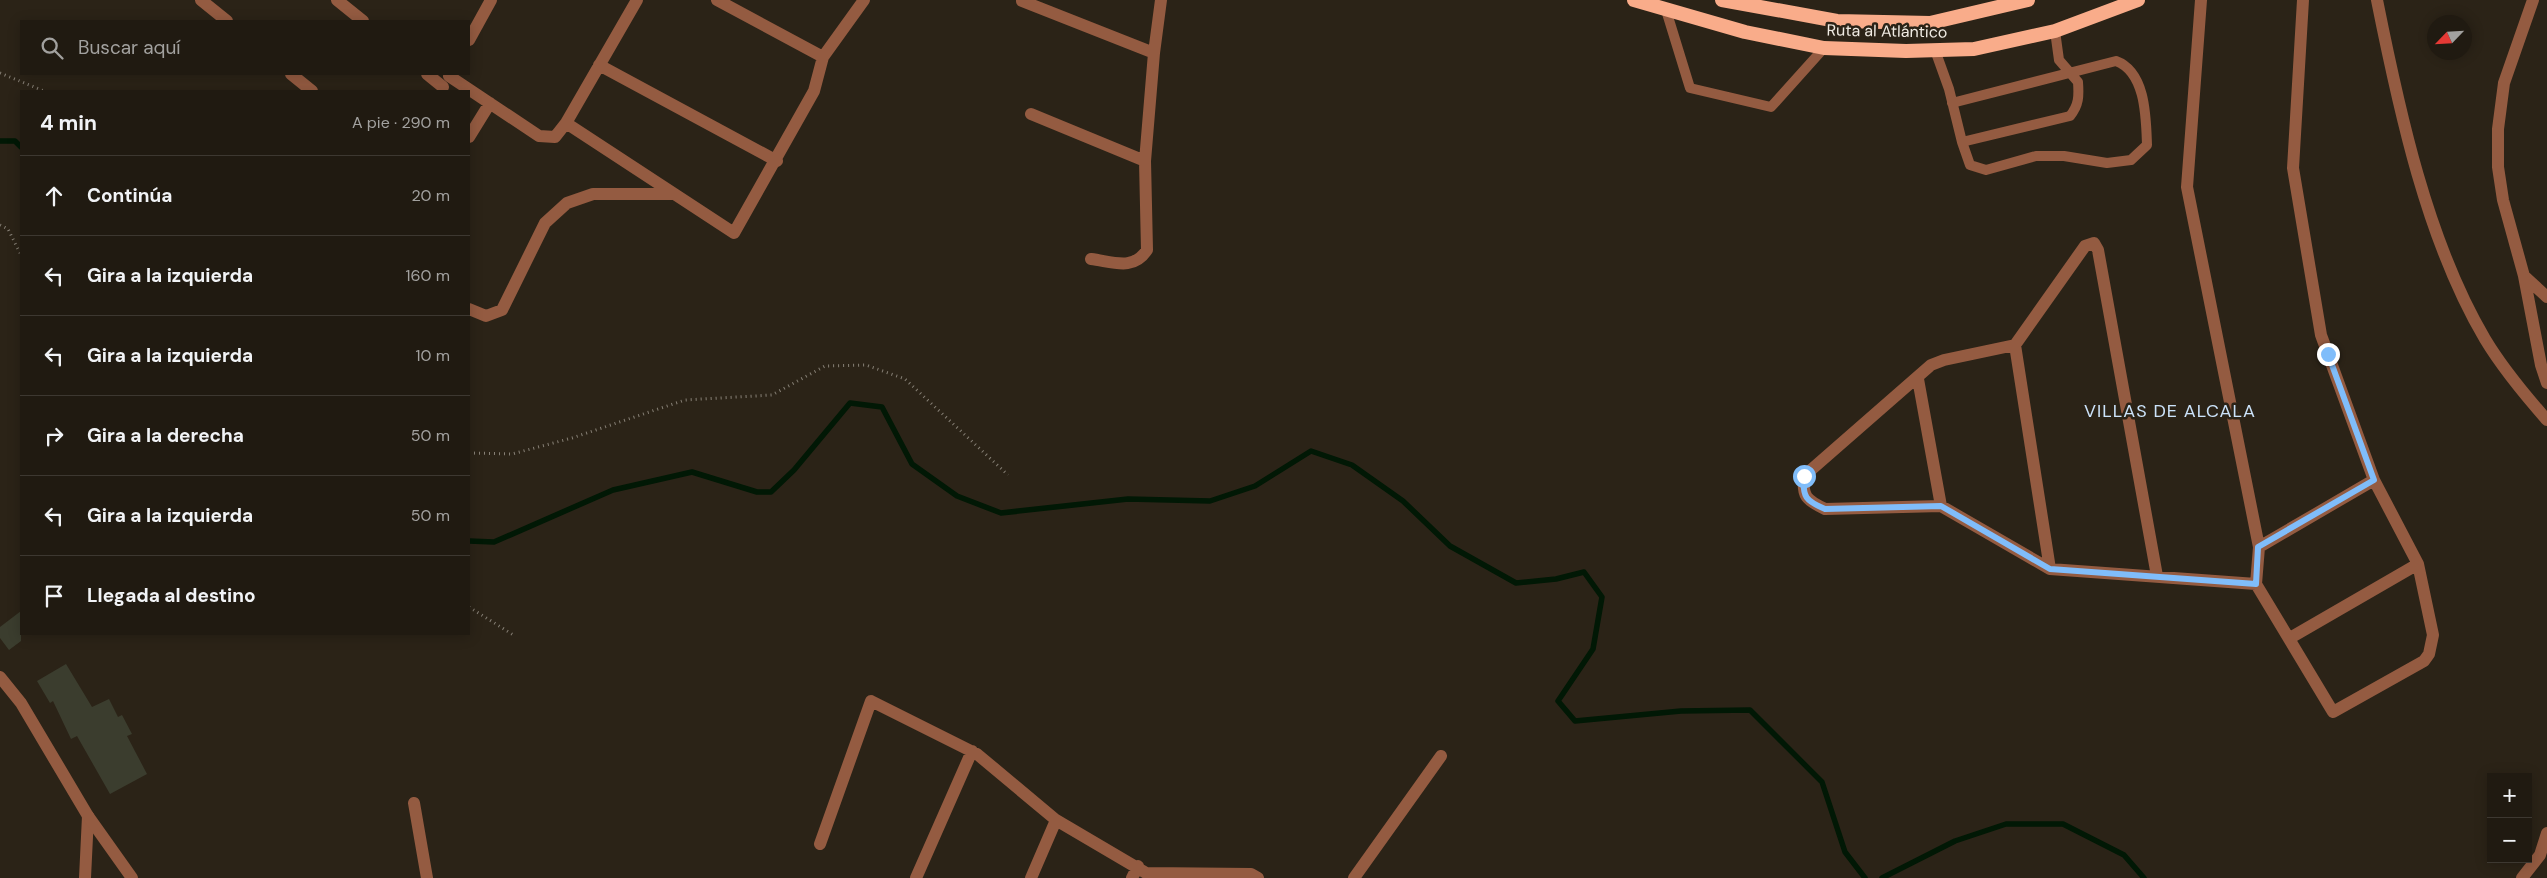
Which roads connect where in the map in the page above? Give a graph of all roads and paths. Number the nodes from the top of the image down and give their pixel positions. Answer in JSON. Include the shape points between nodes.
{"nodes":[{"id":1,"x":201,"y":0,"type":"edge"},
{"id":2,"x":337,"y":0,"type":"edge"},
{"id":3,"x":638,"y":0,"type":"edge"},
{"id":4,"x":717,"y":0,"type":"edge"},
{"id":5,"x":864,"y":0,"type":"edge"},
{"id":6,"x":1161,"y":0,"type":"edge"},
{"id":7,"x":1634,"y":0,"type":"edge"},
{"id":8,"x":1722,"y":0,"type":"edge"},
{"id":9,"x":2028,"y":0,"type":"edge"},
{"id":10,"x":2138,"y":0,"type":"edge"},
{"id":11,"x":2202,"y":0,"type":"edge"},
{"id":12,"x":2303,"y":0,"type":"edge"},
{"id":13,"x":2377,"y":0,"type":"edge"},
{"id":14,"x":2533,"y":0,"type":"edge"},
{"id":15,"x":1022,"y":1,"type":"edge"},
{"id":16,"x":486,"y":2,"type":"edge"},
{"id":17,"x":1666,"y":10,"type":"junction"},
{"id":18,"x":226,"y":20,"type":"edge"},
{"id":19,"x":362,"y":20,"type":"edge"},
{"id":20,"x":2055,"y":31,"type":"junction"},
{"id":21,"x":470,"y":38,"type":"edge"},
{"id":22,"x":1824,"y":48,"type":"junction"},
{"id":23,"x":1935,"y":50,"type":"junction"},
{"id":24,"x":1154,"y":52,"type":"junction"},
{"id":25,"x":823,"y":57,"type":"junction"},
{"id":26,"x":599,"y":65,"type":"junction"},
{"id":27,"x":2071,"y":72,"type":"junction"},
{"id":28,"x":0,"y":73,"type":"edge"},
{"id":29,"x":292,"y":75,"type":"edge"},
{"id":30,"x":429,"y":75,"type":"edge"},
{"id":31,"x":445,"y":82,"type":"edge"},
{"id":32,"x":42,"y":90,"type":"edge"},
{"id":33,"x":311,"y":90,"type":"edge"},
{"id":34,"x":462,"y":90,"type":"edge"},
{"id":35,"x":470,"y":94,"type":"edge"},
{"id":36,"x":490,"y":103,"type":"junction"},
{"id":37,"x":1952,"y":103,"type":"junction"},
{"id":38,"x":1031,"y":114,"type":"dead end"},
{"id":39,"x":566,"y":123,"type":"junction"},
{"id":40,"x":470,"y":135,"type":"edge"},
{"id":41,"x":1962,"y":142,"type":"junction"},
{"id":42,"x":777,"y":161,"type":"junction"},
{"id":43,"x":1145,"y":161,"type":"junction"},
{"id":44,"x":672,"y":194,"type":"junction"},
{"id":45,"x":0,"y":225,"type":"edge"},
{"id":46,"x":20,"y":253,"type":"edge"},
{"id":47,"x":1091,"y":259,"type":"dead end"},
{"id":48,"x":2524,"y":276,"type":"junction"},
{"id":49,"x":2547,"y":297,"type":"edge"},
{"id":50,"x":470,"y":309,"type":"edge"},
{"id":51,"x":2015,"y":345,"type":"junction"},
{"id":52,"x":1918,"y":378,"type":"junction"},
{"id":53,"x":2547,"y":383,"type":"edge"},
{"id":54,"x":2547,"y":420,"type":"edge"},
{"id":55,"x":470,"y":453,"type":"edge"},
{"id":56,"x":1008,"y":475,"type":"dead end"},
{"id":57,"x":2374,"y":480,"type":"junction"},
{"id":58,"x":1941,"y":506,"type":"junction"},
{"id":59,"x":2258,"y":547,"type":"junction"},
{"id":60,"x":2418,"y":564,"type":"junction"},
{"id":61,"x":2050,"y":569,"type":"junction"},
{"id":62,"x":2157,"y":576,"type":"junction"},
{"id":63,"x":2256,"y":584,"type":"junction"},
{"id":64,"x":470,"y":608,"type":"edge"},
{"id":65,"x":515,"y":636,"type":"dead end"},
{"id":66,"x":2290,"y":638,"type":"junction"},
{"id":67,"x":0,"y":677,"type":"edge"},
{"id":68,"x":972,"y":751,"type":"junction"},
{"id":69,"x":1441,"y":756,"type":"dead end"},
{"id":70,"x":414,"y":803,"type":"dead end"},
{"id":71,"x":88,"y":816,"type":"junction"},
{"id":72,"x":1056,"y":820,"type":"junction"},
{"id":73,"x":2547,"y":833,"type":"edge"},
{"id":74,"x":820,"y":844,"type":"dead end"},
{"id":75,"x":1138,"y":866,"type":"junction"},
{"id":76,"x":1252,"y":877,"type":"edge"},
{"id":77,"x":85,"y":878,"type":"edge"},
{"id":78,"x":132,"y":878,"type":"edge"},
{"id":79,"x":427,"y":878,"type":"edge"},
{"id":80,"x":916,"y":878,"type":"edge"},
{"id":81,"x":1031,"y":878,"type":"edge"},
{"id":82,"x":1132,"y":878,"type":"edge"},
{"id":83,"x":1354,"y":878,"type":"edge"},
{"id":84,"x":2522,"y":878,"type":"edge"}],
"edges":[{"from":1,"to":18,"type":"street"},
{"from":2,"to":19,"type":"street"},
{"from":3,"to":26,"type":"street"},
{"from":4,"to":25,"type":"street"},
{"from":5,"to":25,"type":"street"},
{"from":6,"to":24,"type":"street"},
{"from":7,"to":17,"type":"highway","name":"Ruta al Atlántico"},
{"from":8,"to":9,"type":"highway","name":"Ruta al Atlántico","via":[[1837,21],[1930,23]]},
{"from":10,"to":20,"type":"highway","name":"Ruta al Atlántico"},
{"from":11,"to":59,"type":"street","via":[[2187,187]]},
{"from":12,"to":57,"type":"street","via":[[2293,168],[2296,195],[2321,335]]},
{"from":13,"to":54,"type":"street","via":[[2389,60],[2444,255],[2484,338],[2512,380]]},
{"from":14,"to":48,"type":"street","via":[[2504,83],[2498,129],[2498,167],[2503,200]]},
{"from":15,"to":24,"type":"street"},
{"from":16,"to":21,"type":"street"},
{"from":17,"to":22,"type":"highway","name":"Ruta al Atlántico","via":[[1745,32]]},
{"from":17,"to":22,"type":"lane","via":[[1690,88],[1771,107]]},
{"from":20,"to":23,"type":"highway","name":"Ruta al Atlántico","via":[[1974,49]]},
{"from":20,"to":27,"type":"lane","via":[[2059,60]]},
{"from":22,"to":23,"type":"highway","name":"Ruta al Atlántico"},
{"from":23,"to":37,"type":"lane"},
{"from":24,"to":43,"type":"street"},
{"from":25,"to":42,"type":"street","via":[[814,91]]},
{"from":26,"to":39,"type":"street"},
{"from":26,"to":42,"type":"street"},
{"from":27,"to":37,"type":"lane"},
{"from":27,"to":41,"type":"lane","via":[[2078,82],[2079,98],[2070,116]]},
{"from":27,"to":41,"type":"lane","via":[[2116,61],[2126,64],[2134,74],[2146,109],[2147,145],[2131,160],[2107,163],[2064,156],[2036,156],[1986,170],[1970,165]]},
{"from":28,"to":32,"type":"path"},
{"from":29,"to":33,"type":"street"},
{"from":30,"to":31,"type":"street"},
{"from":31,"to":34,"type":"street"},
{"from":35,"to":36,"type":"street"},
{"from":36,"to":39,"type":"street","via":[[539,136],[555,137]]},
{"from":36,"to":40,"type":"street"},
{"from":37,"to":41,"type":"lane"},
{"from":38,"to":43,"type":"street"},
{"from":39,"to":44,"type":"street"},
{"from":42,"to":44,"type":"street","via":[[734,233]]},
{"from":43,"to":47,"type":"street","via":[[1147,250],[1141,259],[1131,264]]},
{"from":44,"to":50,"type":"street","via":[[593,194],[567,202],[545,222],[502,310],[486,316]]},
{"from":45,"to":46,"type":"path","via":[[8,230]]},
{"from":48,"to":49,"type":"street"},
{"from":48,"to":53,"type":"street"},
{"from":51,"to":52,"type":"street","via":[[1944,360],[1931,365]]},
{"from":51,"to":61,"type":"street"},
{"from":51,"to":62,"type":"street","via":[[2085,246],[2094,243],[2098,250]]},
{"from":52,"to":58,"type":"street"},
{"from":52,"to":58,"type":"street","via":[[1804,476],[1803,489],[1809,502],[1825,509]]},
{"from":55,"to":56,"type":"path","via":[[512,454],[572,438],[686,400],[772,395],[825,366],[866,365],[905,379]]},
{"from":57,"to":59,"type":"street"},
{"from":57,"to":60,"type":"street"},
{"from":58,"to":61,"type":"street"},
{"from":59,"to":63,"type":"street"},
{"from":60,"to":66,"type":"street"},
{"from":60,"to":66,"type":"street","via":[[2433,635],[2430,654],[2424,662],[2333,712]]},
{"from":61,"to":62,"type":"street"},
{"from":62,"to":63,"type":"street"},
{"from":63,"to":66,"type":"street"},
{"from":64,"to":65,"type":"path"},
{"from":67,"to":71,"type":"street","via":[[20,703]]},
{"from":68,"to":72,"type":"street"},
{"from":68,"to":74,"type":"street","via":[[871,701]]},
{"from":68,"to":80,"type":"street"},
{"from":69,"to":83,"type":"street"},
{"from":70,"to":79,"type":"street"},
{"from":71,"to":77,"type":"street"},
{"from":71,"to":78,"type":"street"},
{"from":72,"to":75,"type":"street"},
{"from":72,"to":81,"type":"street"},
{"from":73,"to":84,"type":"street","via":[[2540,855]]},
{"from":75,"to":76,"type":"street","via":[[1146,873]]},
{"from":75,"to":82,"type":"street"}]}
